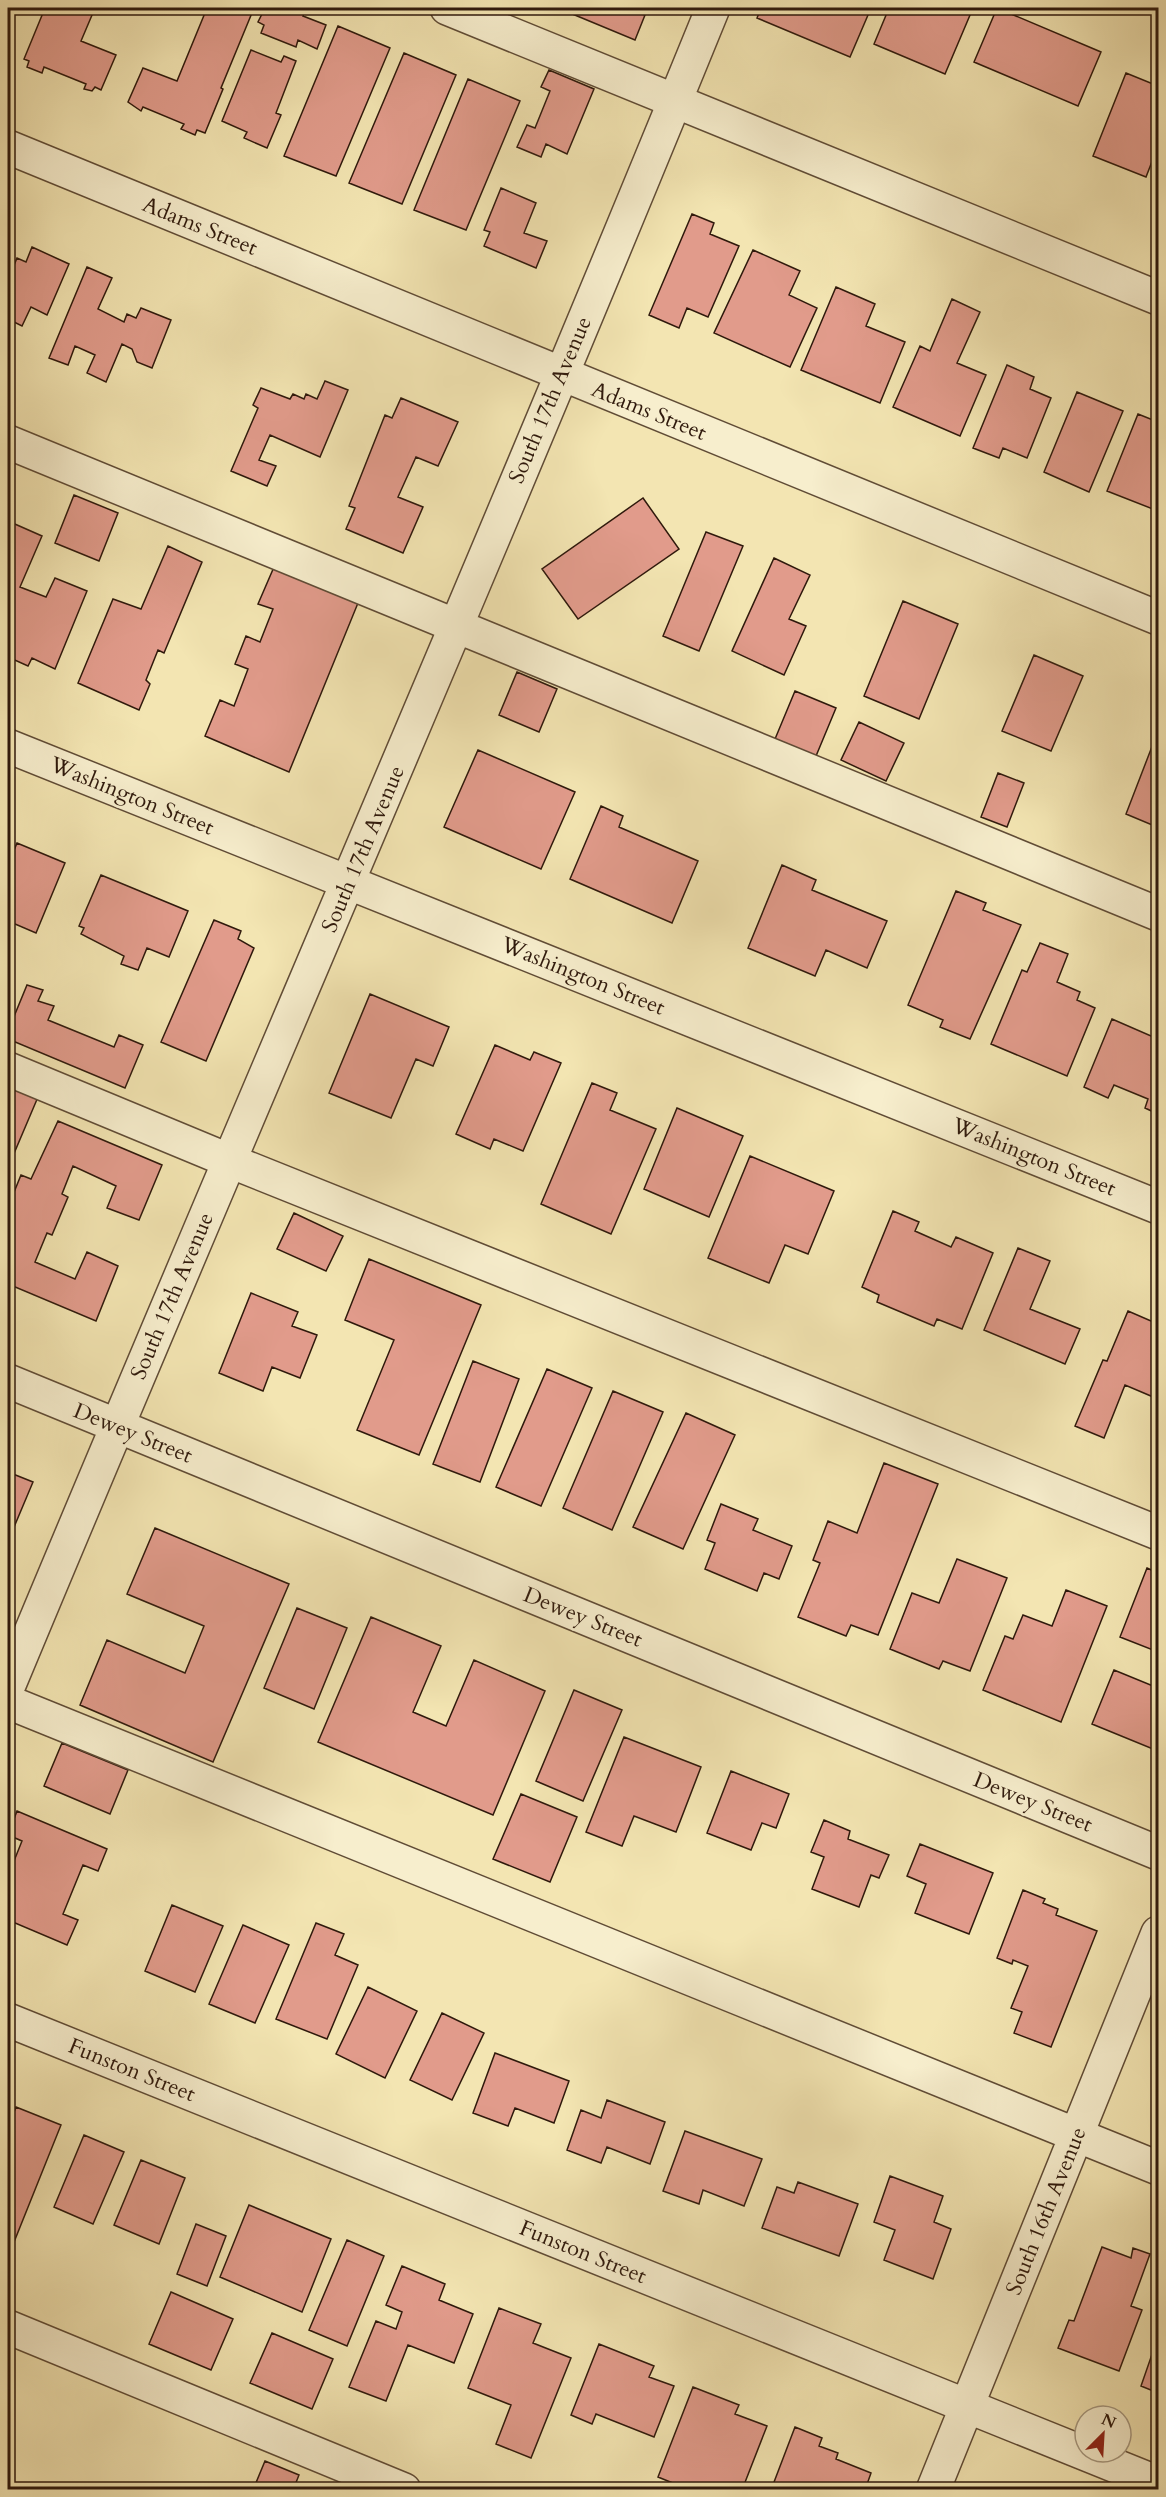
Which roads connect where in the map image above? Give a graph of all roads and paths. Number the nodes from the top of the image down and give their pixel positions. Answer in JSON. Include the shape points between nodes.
{"nodes":[{"id":1,"x":447,"y":8,"type":"edge"},
{"id":2,"x":713,"y":8,"type":"edge"},
{"id":3,"x":675,"y":100,"type":"junction"},
{"id":4,"x":8,"y":147,"type":"edge"},
{"id":5,"x":1158,"y":298,"type":"edge"},
{"id":6,"x":561,"y":375,"type":"junction"},
{"id":7,"x":8,"y":442,"type":"edge"},
{"id":8,"x":1158,"y":618,"type":"edge"},
{"id":9,"x":456,"y":626,"type":"junction"},
{"id":10,"x":8,"y":746,"type":"edge"},
{"id":11,"x":349,"y":882,"type":"junction"},
{"id":12,"x":1158,"y":914,"type":"edge"},
{"id":13,"x":8,"y":1069,"type":"edge"},
{"id":14,"x":230,"y":1161,"type":"junction"},
{"id":15,"x":1158,"y":1207,"type":"edge"},
{"id":16,"x":8,"y":1381,"type":"edge"},
{"id":17,"x":116,"y":1425,"type":"junction"},
{"id":18,"x":1158,"y":1533,"type":"edge"},
{"id":19,"x":8,"y":1688,"type":"edge"},
{"id":20,"x":8,"y":1702,"type":"edge"},
{"id":21,"x":1158,"y":1853,"type":"edge"},
{"id":22,"x":1158,"y":1933,"type":"edge"},
{"id":23,"x":8,"y":2020,"type":"edge"},
{"id":24,"x":1076,"y":2136,"type":"junction"},
{"id":25,"x":1158,"y":2168,"type":"edge"},
{"id":26,"x":8,"y":2327,"type":"edge"},
{"id":27,"x":967,"y":2406,"type":"junction"},
{"id":28,"x":1158,"y":2483,"type":"edge"},
{"id":29,"x":404,"y":2490,"type":"edge"},
{"id":30,"x":933,"y":2490,"type":"edge"}],
"edges":[{"from":1,"to":3,"type":"street"},
{"from":2,"to":3,"type":"street","name":"South 17th Avenue"},
{"from":3,"to":5,"type":"street"},
{"from":3,"to":6,"type":"street","name":"South 17th Avenue"},
{"from":4,"to":6,"type":"street","name":"Adams Street"},
{"from":6,"to":8,"type":"street","name":"Adams Street"},
{"from":6,"to":9,"type":"street","name":"South 17th Avenue"},
{"from":7,"to":9,"type":"street"},
{"from":9,"to":11,"type":"street","name":"South 17th Avenue"},
{"from":9,"to":12,"type":"street"},
{"from":10,"to":11,"type":"street","name":"Washington Street"},
{"from":11,"to":14,"type":"street","name":"South 17th Avenue"},
{"from":11,"to":15,"type":"street","name":"Washington Street"},
{"from":13,"to":14,"type":"street"},
{"from":14,"to":17,"type":"street","name":"South 17th Avenue"},
{"from":14,"to":18,"type":"street"},
{"from":16,"to":17,"type":"street","name":"Dewey Street"},
{"from":17,"to":19,"type":"street","name":"South 17th Avenue"},
{"from":17,"to":21,"type":"street","name":"Dewey Street"},
{"from":20,"to":24,"type":"street"},
{"from":22,"to":24,"type":"street","name":"South 16th Avenue"},
{"from":23,"to":27,"type":"street","name":"Funston Street"},
{"from":24,"to":25,"type":"street"},
{"from":24,"to":27,"type":"street","name":"South 16th Avenue"},
{"from":26,"to":29,"type":"street"},
{"from":27,"to":28,"type":"street","name":"Funston Street"},
{"from":27,"to":30,"type":"street","name":"South 16th Avenue"}]}
